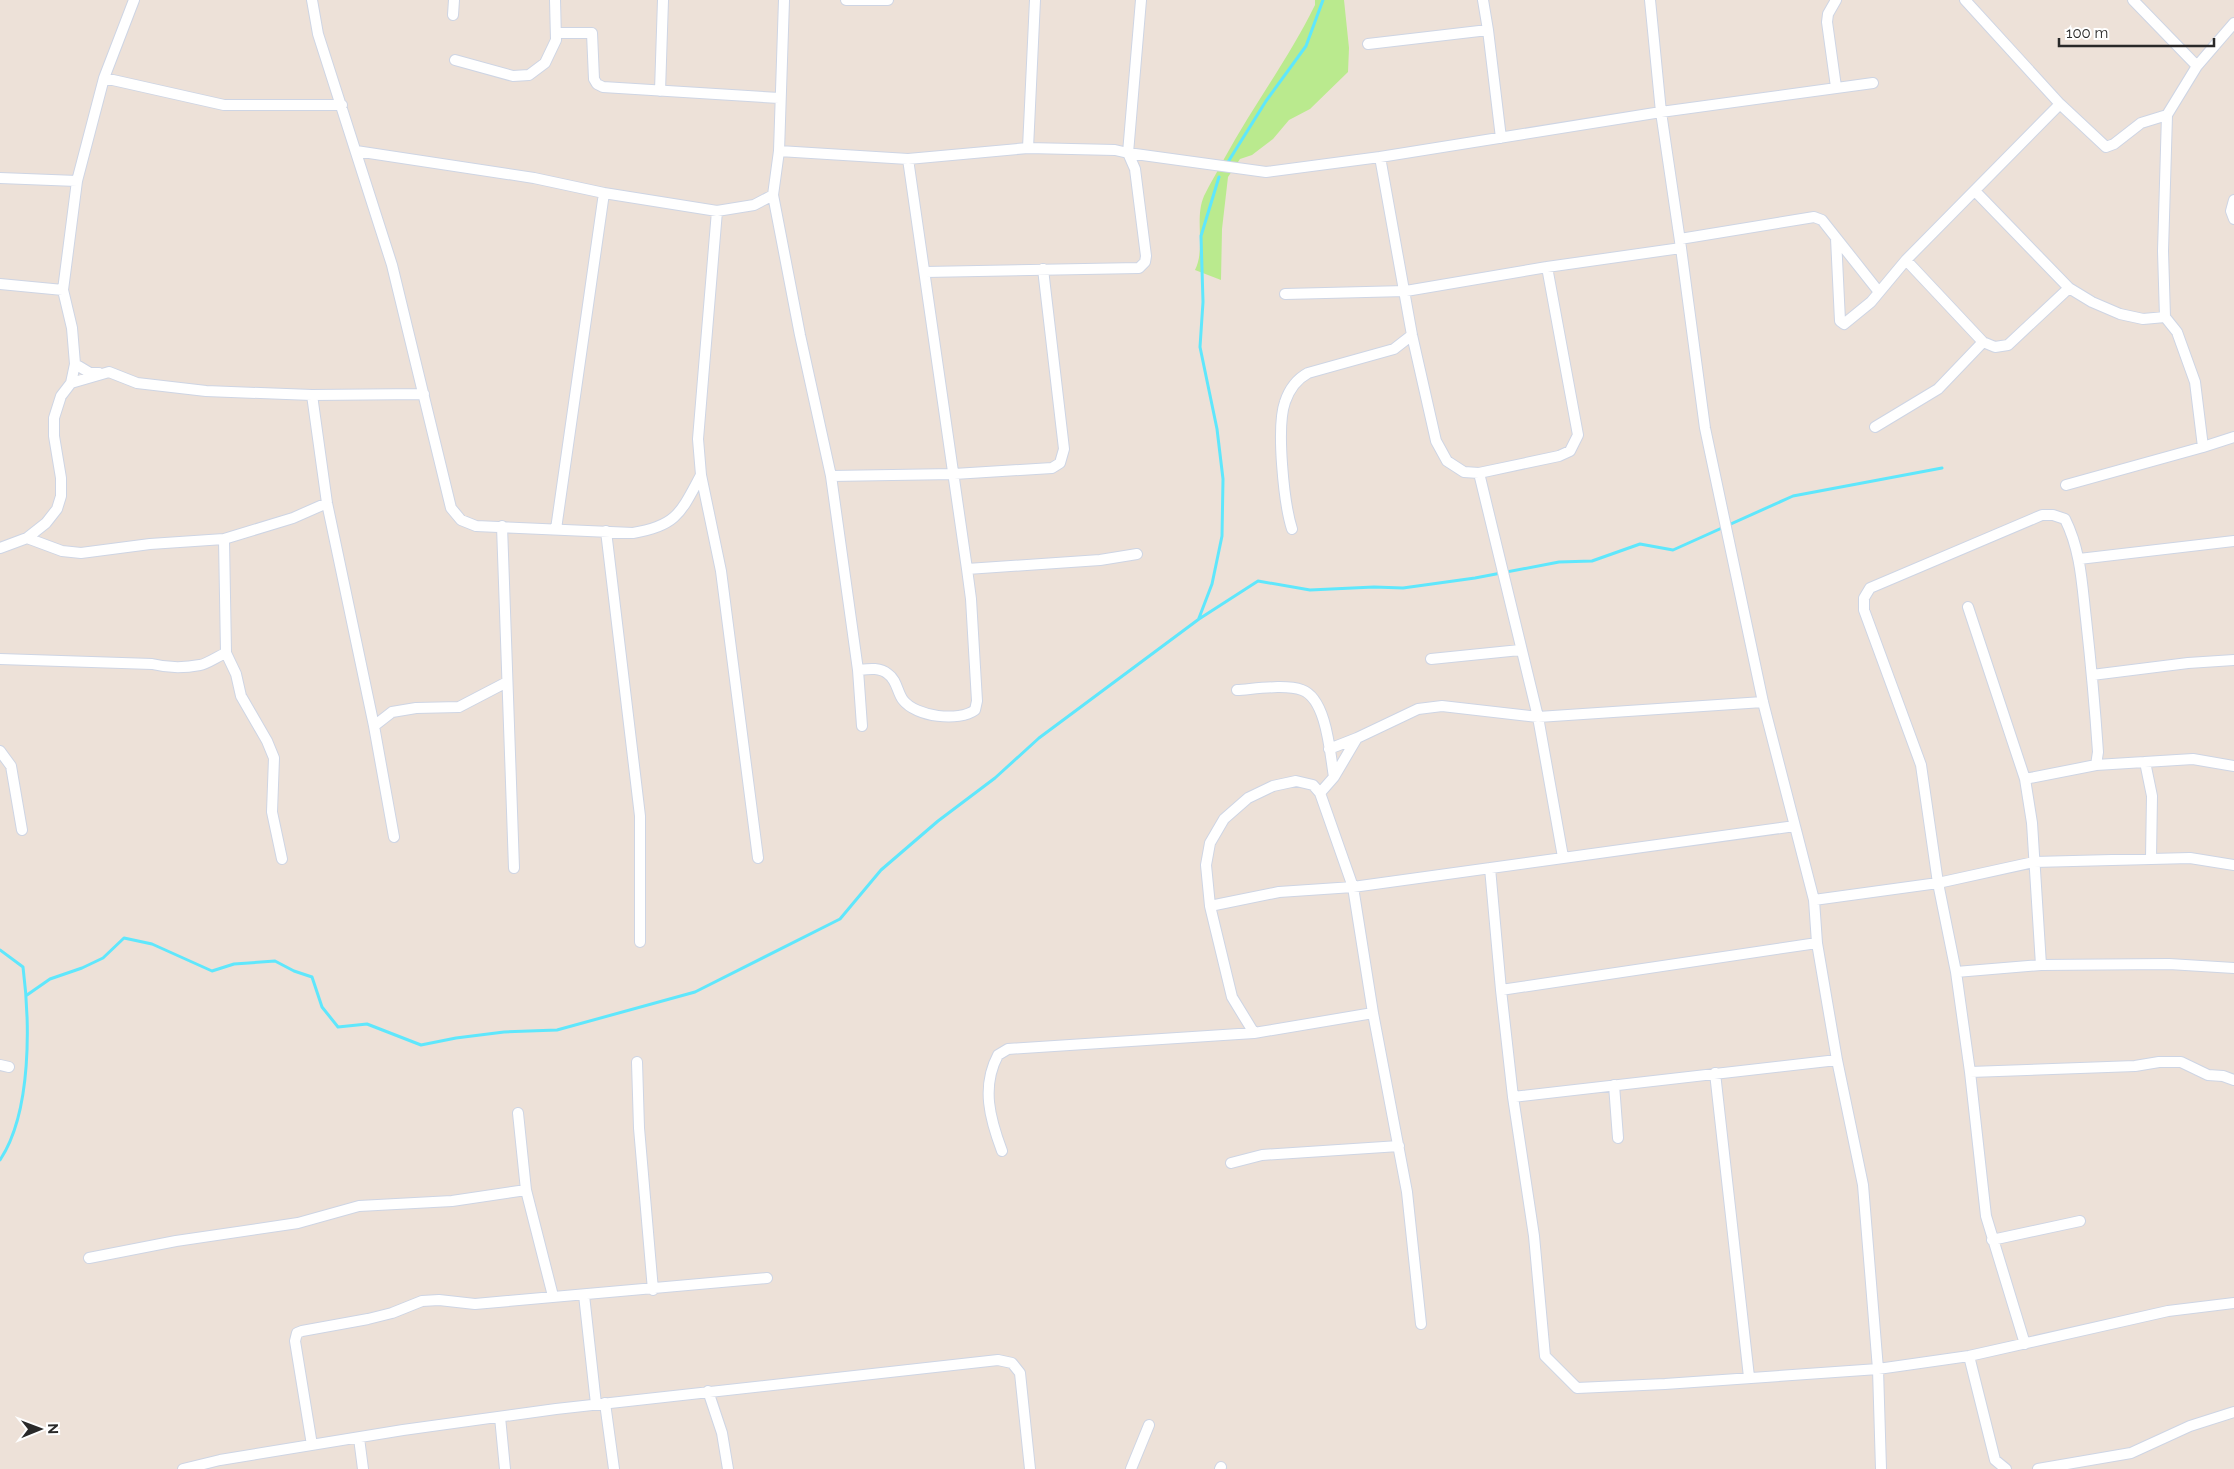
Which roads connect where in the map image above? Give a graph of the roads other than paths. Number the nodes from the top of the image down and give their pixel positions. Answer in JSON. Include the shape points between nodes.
{"nodes":[{"id":1,"x":134,"y":0,"type":"edge"},
{"id":2,"x":312,"y":0,"type":"edge"},
{"id":3,"x":454,"y":0,"type":"edge"},
{"id":4,"x":555,"y":0,"type":"edge"},
{"id":5,"x":663,"y":0,"type":"edge"},
{"id":6,"x":784,"y":0,"type":"edge"},
{"id":7,"x":846,"y":0,"type":"edge"},
{"id":8,"x":888,"y":0,"type":"edge"},
{"id":9,"x":1035,"y":0,"type":"edge"},
{"id":10,"x":1141,"y":0,"type":"edge"},
{"id":11,"x":1483,"y":0,"type":"edge"},
{"id":12,"x":1650,"y":0,"type":"edge"},
{"id":13,"x":1836,"y":0,"type":"edge"},
{"id":14,"x":1965,"y":0,"type":"edge"},
{"id":15,"x":2133,"y":0,"type":"edge"},
{"id":16,"x":454,"y":15,"type":"dead end"},
{"id":17,"x":2234,"y":23,"type":"edge"},
{"id":18,"x":1488,"y":30,"type":"junction"},
{"id":19,"x":557,"y":33,"type":"junction"},
{"id":20,"x":1368,"y":44,"type":"dead end"},
{"id":21,"x":455,"y":60,"type":"dead end"},
{"id":22,"x":2198,"y":66,"type":"junction"},
{"id":23,"x":104,"y":78,"type":"junction"},
{"id":24,"x":1873,"y":83,"type":"dead end"},
{"id":25,"x":1836,"y":87,"type":"junction"},
{"id":26,"x":660,"y":91,"type":"junction"},
{"id":27,"x":779,"y":98,"type":"junction"},
{"id":28,"x":2060,"y":104,"type":"junction"},
{"id":29,"x":342,"y":105,"type":"junction"},
{"id":30,"x":1661,"y":112,"type":"junction"},
{"id":31,"x":2167,"y":115,"type":"junction"},
{"id":32,"x":1501,"y":138,"type":"junction"},
{"id":33,"x":1028,"y":148,"type":"junction"},
{"id":34,"x":356,"y":151,"type":"junction"},
{"id":35,"x":779,"y":151,"type":"junction"},
{"id":36,"x":1128,"y":153,"type":"junction"},
{"id":37,"x":1380,"y":157,"type":"junction"},
{"id":38,"x":908,"y":159,"type":"junction"},
{"id":39,"x":0,"y":178,"type":"edge"},
{"id":40,"x":77,"y":181,"type":"junction"},
{"id":41,"x":1975,"y":191,"type":"junction"},
{"id":42,"x":604,"y":193,"type":"junction"},
{"id":43,"x":773,"y":195,"type":"junction"},
{"id":44,"x":2234,"y":200,"type":"edge"},
{"id":45,"x":717,"y":211,"type":"junction"},
{"id":46,"x":2234,"y":219,"type":"edge"},
{"id":47,"x":1836,"y":238,"type":"junction"},
{"id":48,"x":1681,"y":243,"type":"junction"},
{"id":49,"x":1906,"y":260,"type":"junction"},
{"id":50,"x":1547,"y":267,"type":"junction"},
{"id":51,"x":1043,"y":269,"type":"junction"},
{"id":52,"x":925,"y":272,"type":"junction"},
{"id":53,"x":0,"y":284,"type":"edge"},
{"id":54,"x":2069,"y":288,"type":"junction"},
{"id":55,"x":63,"y":290,"type":"junction"},
{"id":56,"x":1406,"y":291,"type":"junction"},
{"id":57,"x":1879,"y":292,"type":"junction"},
{"id":58,"x":1285,"y":294,"type":"dead end"},
{"id":59,"x":2165,"y":317,"type":"junction"},
{"id":60,"x":1412,"y":335,"type":"junction"},
{"id":61,"x":1983,"y":342,"type":"junction"},
{"id":62,"x":75,"y":364,"type":"junction"},
{"id":63,"x":109,"y":372,"type":"junction"},
{"id":64,"x":72,"y":383,"type":"junction"},
{"id":65,"x":424,"y":394,"type":"junction"},
{"id":66,"x":312,"y":395,"type":"junction"},
{"id":67,"x":1875,"y":427,"type":"dead end"},
{"id":68,"x":2234,"y":437,"type":"edge"},
{"id":69,"x":2203,"y":446,"type":"junction"},
{"id":70,"x":1479,"y":473,"type":"junction"},
{"id":71,"x":954,"y":474,"type":"junction"},
{"id":72,"x":701,"y":475,"type":"junction"},
{"id":73,"x":831,"y":476,"type":"junction"},
{"id":74,"x":2066,"y":485,"type":"dead end"},
{"id":75,"x":327,"y":503,"type":"junction"},
{"id":76,"x":502,"y":526,"type":"junction"},
{"id":77,"x":556,"y":529,"type":"junction"},
{"id":78,"x":1292,"y":529,"type":"dead end"},
{"id":79,"x":606,"y":531,"type":"junction"},
{"id":80,"x":27,"y":538,"type":"junction"},
{"id":81,"x":224,"y":540,"type":"junction"},
{"id":82,"x":2234,"y":541,"type":"edge"},
{"id":83,"x":0,"y":548,"type":"edge"},
{"id":84,"x":1137,"y":554,"type":"dead end"},
{"id":85,"x":2079,"y":559,"type":"junction"},
{"id":86,"x":968,"y":569,"type":"junction"},
{"id":87,"x":1968,"y":607,"type":"dead end"},
{"id":88,"x":1520,"y":650,"type":"junction"},
{"id":89,"x":226,"y":653,"type":"junction"},
{"id":90,"x":1431,"y":659,"type":"dead end"},
{"id":91,"x":0,"y":660,"type":"edge"},
{"id":92,"x":2234,"y":660,"type":"edge"},
{"id":93,"x":858,"y":670,"type":"junction"},
{"id":94,"x":2092,"y":675,"type":"junction"},
{"id":95,"x":507,"y":682,"type":"junction"},
{"id":96,"x":1236,"y":690,"type":"dead end"},
{"id":97,"x":1763,"y":702,"type":"junction"},
{"id":98,"x":1538,"y":717,"type":"junction"},
{"id":99,"x":374,"y":726,"type":"junction"},
{"id":100,"x":862,"y":726,"type":"dead end"},
{"id":101,"x":1357,"y":738,"type":"junction"},
{"id":102,"x":1329,"y":749,"type":"junction"},
{"id":103,"x":0,"y":751,"type":"edge"},
{"id":104,"x":2145,"y":762,"type":"junction"},
{"id":105,"x":2096,"y":765,"type":"junction"},
{"id":106,"x":2234,"y":766,"type":"edge"},
{"id":107,"x":1334,"y":777,"type":"junction"},
{"id":108,"x":2026,"y":779,"type":"junction"},
{"id":109,"x":1320,"y":793,"type":"junction"},
{"id":110,"x":1796,"y":826,"type":"junction"},
{"id":111,"x":22,"y":830,"type":"dead end"},
{"id":112,"x":394,"y":837,"type":"dead end"},
{"id":113,"x":1564,"y":857,"type":"junction"},
{"id":114,"x":758,"y":858,"type":"dead end"},
{"id":115,"x":2151,"y":858,"type":"junction"},
{"id":116,"x":282,"y":859,"type":"dead end"},
{"id":117,"x":2034,"y":862,"type":"junction"},
{"id":118,"x":2234,"y":865,"type":"edge"},
{"id":119,"x":514,"y":868,"type":"dead end"},
{"id":120,"x":1490,"y":868,"type":"junction"},
{"id":121,"x":1938,"y":883,"type":"junction"},
{"id":122,"x":1353,"y":887,"type":"junction"},
{"id":123,"x":1814,"y":900,"type":"junction"},
{"id":124,"x":1210,"y":906,"type":"junction"},
{"id":125,"x":640,"y":942,"type":"dead end"},
{"id":126,"x":1817,"y":944,"type":"junction"},
{"id":127,"x":2042,"y":965,"type":"junction"},
{"id":128,"x":2234,"y":968,"type":"edge"},
{"id":129,"x":1956,"y":972,"type":"junction"},
{"id":130,"x":1501,"y":990,"type":"junction"},
{"id":131,"x":1374,"y":1013,"type":"junction"},
{"id":132,"x":1254,"y":1033,"type":"junction"},
{"id":133,"x":1837,"y":1060,"type":"junction"},
{"id":134,"x":637,"y":1062,"type":"dead end"},
{"id":135,"x":1970,"y":1072,"type":"junction"},
{"id":136,"x":1715,"y":1073,"type":"junction"},
{"id":137,"x":2234,"y":1080,"type":"edge"},
{"id":138,"x":1614,"y":1085,"type":"junction"},
{"id":139,"x":1513,"y":1097,"type":"junction"},
{"id":140,"x":518,"y":1113,"type":"dead end"},
{"id":141,"x":1618,"y":1138,"type":"dead end"},
{"id":142,"x":1399,"y":1146,"type":"junction"},
{"id":143,"x":1002,"y":1151,"type":"dead end"},
{"id":144,"x":1231,"y":1163,"type":"dead end"},
{"id":145,"x":526,"y":1190,"type":"junction"},
{"id":146,"x":2080,"y":1221,"type":"dead end"},
{"id":147,"x":1992,"y":1240,"type":"junction"},
{"id":148,"x":89,"y":1258,"type":"dead end"},
{"id":149,"x":767,"y":1278,"type":"dead end"},
{"id":150,"x":653,"y":1290,"type":"junction"},
{"id":151,"x":584,"y":1295,"type":"junction"},
{"id":152,"x":553,"y":1296,"type":"junction"},
{"id":153,"x":2234,"y":1303,"type":"edge"},
{"id":154,"x":1420,"y":1324,"type":"dead end"},
{"id":155,"x":2025,"y":1344,"type":"junction"},
{"id":156,"x":1969,"y":1356,"type":"junction"},
{"id":157,"x":1878,"y":1369,"type":"junction"},
{"id":158,"x":1749,"y":1378,"type":"junction"},
{"id":159,"x":708,"y":1391,"type":"junction"},
{"id":160,"x":601,"y":1404,"type":"junction"},
{"id":161,"x":2234,"y":1412,"type":"edge"},
{"id":162,"x":500,"y":1417,"type":"junction"},
{"id":163,"x":1150,"y":1425,"type":"dead end"},
{"id":164,"x":359,"y":1438,"type":"junction"},
{"id":165,"x":312,"y":1445,"type":"junction"},
{"id":166,"x":183,"y":1469,"type":"edge"},
{"id":167,"x":363,"y":1469,"type":"edge"},
{"id":168,"x":505,"y":1469,"type":"edge"},
{"id":169,"x":614,"y":1469,"type":"edge"},
{"id":170,"x":728,"y":1469,"type":"edge"},
{"id":171,"x":1030,"y":1469,"type":"edge"},
{"id":172,"x":1131,"y":1469,"type":"edge"},
{"id":173,"x":1881,"y":1469,"type":"edge"},
{"id":174,"x":2006,"y":1469,"type":"edge"},
{"id":175,"x":2038,"y":1469,"type":"edge"}],
"edges":[{"from":1,"to":23,"type":"street"},
{"from":2,"to":29,"type":"street","via":[[318,34]]},
{"from":3,"to":16,"type":"street"},
{"from":4,"to":19,"type":"street"},
{"from":5,"to":26,"type":"street"},
{"from":6,"to":27,"type":"street"},
{"from":7,"to":8,"type":"street"},
{"from":9,"to":33,"type":"street"},
{"from":10,"to":36,"type":"street"},
{"from":11,"to":18,"type":"street"},
{"from":12,"to":30,"type":"street"},
{"from":13,"to":25,"type":"street","via":[[1828,14]]},
{"from":14,"to":28,"type":"street"},
{"from":15,"to":22,"type":"street"},
{"from":17,"to":22,"type":"street"},
{"from":18,"to":20,"type":"street"},
{"from":18,"to":32,"type":"street"},
{"from":19,"to":21,"type":"street","via":[[545,63],[529,75],[513,76]]},
{"from":19,"to":26,"type":"street","via":[[592,33],[592,64],[597,84]]},
{"from":22,"to":31,"type":"street"},
{"from":23,"to":29,"type":"street","via":[[224,105]]},
{"from":23,"to":40,"type":"street"},
{"from":24,"to":25,"type":"street"},
{"from":25,"to":30,"type":"street"},
{"from":26,"to":27,"type":"street"},
{"from":27,"to":35,"type":"street"},
{"from":28,"to":31,"type":"street","via":[[2106,146],[2114,144],[2140,123]]},
{"from":28,"to":41,"type":"street"},
{"from":29,"to":34,"type":"street"},
{"from":30,"to":32,"type":"street"},
{"from":30,"to":48,"type":"street"},
{"from":31,"to":59,"type":"street","via":[[2163,251]]},
{"from":32,"to":37,"type":"street"},
{"from":33,"to":36,"type":"street"},
{"from":33,"to":38,"type":"street"},
{"from":34,"to":42,"type":"street","via":[[534,178]]},
{"from":34,"to":65,"type":"street","via":[[392,265]]},
{"from":35,"to":38,"type":"street"},
{"from":35,"to":43,"type":"street"},
{"from":36,"to":37,"type":"street","via":[[1266,172]]},
{"from":36,"to":51,"type":"street","via":[[1135,169],[1145,262],[1139,268]]},
{"from":37,"to":56,"type":"street"},
{"from":38,"to":52,"type":"street"},
{"from":39,"to":40,"type":"street"},
{"from":40,"to":55,"type":"street"},
{"from":41,"to":49,"type":"street"},
{"from":41,"to":54,"type":"street"},
{"from":42,"to":45,"type":"street"},
{"from":42,"to":77,"type":"street"},
{"from":43,"to":45,"type":"street","via":[[754,205]]},
{"from":43,"to":73,"type":"street"},
{"from":44,"to":46,"type":"street"},
{"from":45,"to":72,"type":"street","via":[[698,439]]},
{"from":47,"to":48,"type":"street","via":[[1822,220],[1814,217]]},
{"from":47,"to":57,"type":"street"},
{"from":47,"to":57,"type":"street","via":[[1841,324],[1847,323]]},
{"from":48,"to":50,"type":"street"},
{"from":48,"to":97,"type":"street","via":[[1705,428]]},
{"from":49,"to":57,"type":"street"},
{"from":49,"to":61,"type":"street"},
{"from":50,"to":56,"type":"street"},
{"from":50,"to":70,"type":"street","via":[[1578,435],[1570,451],[1559,456]]},
{"from":51,"to":52,"type":"street"},
{"from":51,"to":71,"type":"street","via":[[1064,449],[1060,463],[1052,468]]},
{"from":52,"to":71,"type":"street"},
{"from":53,"to":55,"type":"street"},
{"from":54,"to":59,"type":"street","via":[[2120,314],[2144,319]]},
{"from":54,"to":61,"type":"street","via":[[2008,345],[1995,346]]},
{"from":55,"to":62,"type":"street","via":[[72,328]]},
{"from":56,"to":58,"type":"street"},
{"from":56,"to":60,"type":"street"},
{"from":59,"to":69,"type":"street","via":[[2177,332],[2195,382]]},
{"from":60,"to":70,"type":"street","via":[[1436,441],[1447,461],[1464,472]]},
{"from":60,"to":78,"type":"street","via":[[1394,349],[1308,373],[1300,377],[1290,391],[1284,404],[1282,456]]},
{"from":61,"to":67,"type":"street","via":[[1938,389]]},
{"from":62,"to":63,"type":"street","via":[[90,373]]},
{"from":62,"to":64,"type":"street"},
{"from":63,"to":64,"type":"street"},
{"from":63,"to":66,"type":"street","via":[[137,383],[171,388]]},
{"from":64,"to":80,"type":"street","via":[[61,396],[54,418],[61,496],[57,509],[46,523]]},
{"from":65,"to":66,"type":"street"},
{"from":65,"to":76,"type":"street","via":[[451,508],[461,520],[476,526]]},
{"from":66,"to":75,"type":"street"},
{"from":68,"to":69,"type":"street"},
{"from":69,"to":74,"type":"street"},
{"from":70,"to":88,"type":"street"},
{"from":71,"to":73,"type":"street"},
{"from":71,"to":86,"type":"street"},
{"from":72,"to":79,"type":"street","via":[[681,512],[667,523],[633,533]]},
{"from":72,"to":114,"type":"street","via":[[721,570]]},
{"from":73,"to":93,"type":"street"},
{"from":75,"to":81,"type":"street","via":[[294,518]]},
{"from":75,"to":99,"type":"street"},
{"from":76,"to":77,"type":"street"},
{"from":76,"to":95,"type":"street"},
{"from":77,"to":79,"type":"street"},
{"from":79,"to":125,"type":"street","via":[[640,816]]},
{"from":80,"to":81,"type":"street","via":[[62,552],[82,553],[150,544]]},
{"from":80,"to":83,"type":"street"},
{"from":81,"to":89,"type":"street"},
{"from":82,"to":85,"type":"street"},
{"from":84,"to":86,"type":"street","via":[[1100,560]]},
{"from":85,"to":94,"type":"street"},
{"from":85,"to":121,"type":"street","via":[[2065,519],[2042,515],[1870,588],[1864,598],[1864,610],[1920,765]]},
{"from":86,"to":93,"type":"street","via":[[975,710],[970,714],[929,715],[913,709],[904,701],[887,673],[877,669]]},
{"from":87,"to":108,"type":"street"},
{"from":88,"to":90,"type":"street"},
{"from":88,"to":98,"type":"street"},
{"from":89,"to":91,"type":"street","via":[[202,665],[170,668],[152,664]]},
{"from":89,"to":116,"type":"street","via":[[236,674],[241,696],[268,741],[274,758],[272,812]]},
{"from":92,"to":94,"type":"street"},
{"from":93,"to":100,"type":"street"},
{"from":94,"to":105,"type":"street","via":[[2098,752]]},
{"from":95,"to":99,"type":"street","via":[[459,707],[392,712]]},
{"from":95,"to":119,"type":"street"},
{"from":96,"to":102,"type":"street","via":[[1286,688],[1311,694],[1320,708]]},
{"from":97,"to":98,"type":"street"},
{"from":97,"to":110,"type":"street"},
{"from":98,"to":101,"type":"street","via":[[1442,706],[1418,709]]},
{"from":98,"to":113,"type":"street"},
{"from":99,"to":112,"type":"street"},
{"from":101,"to":102,"type":"street"},
{"from":101,"to":107,"type":"street"},
{"from":102,"to":107,"type":"street"},
{"from":103,"to":111,"type":"street","via":[[11,766]]},
{"from":104,"to":105,"type":"street"},
{"from":104,"to":106,"type":"street","via":[[2193,759]]},
{"from":104,"to":115,"type":"street","via":[[2152,796]]},
{"from":105,"to":108,"type":"street"},
{"from":107,"to":109,"type":"street"},
{"from":108,"to":117,"type":"street"},
{"from":109,"to":122,"type":"street"},
{"from":109,"to":124,"type":"street","via":[[1313,785],[1296,782],[1273,786],[1248,798],[1224,819],[1210,843],[1206,865]]},
{"from":110,"to":113,"type":"street"},
{"from":110,"to":123,"type":"street"},
{"from":113,"to":120,"type":"street"},
{"from":115,"to":117,"type":"street"},
{"from":115,"to":118,"type":"street","via":[[2190,858]]},
{"from":117,"to":121,"type":"street"},
{"from":117,"to":127,"type":"street"},
{"from":120,"to":122,"type":"street"},
{"from":120,"to":130,"type":"street"},
{"from":121,"to":123,"type":"street"},
{"from":121,"to":129,"type":"street"},
{"from":122,"to":124,"type":"street","via":[[1279,892]]},
{"from":122,"to":131,"type":"street"},
{"from":123,"to":126,"type":"street"},
{"from":124,"to":132,"type":"street","via":[[1232,997]]},
{"from":126,"to":130,"type":"street"},
{"from":126,"to":133,"type":"street"},
{"from":127,"to":128,"type":"street","via":[[2169,964]]},
{"from":127,"to":129,"type":"street"},
{"from":129,"to":135,"type":"street"},
{"from":130,"to":139,"type":"street"},
{"from":131,"to":132,"type":"street"},
{"from":131,"to":142,"type":"street"},
{"from":132,"to":143,"type":"street","via":[[1008,1049],[998,1055],[989,1080],[991,1124]]},
{"from":133,"to":136,"type":"street"},
{"from":133,"to":157,"type":"street","via":[[1863,1185]]},
{"from":134,"to":150,"type":"street","via":[[639,1128]]},
{"from":135,"to":137,"type":"street","via":[[2181,1062],[2208,1075]]},
{"from":135,"to":147,"type":"street","via":[[1986,1216]]},
{"from":136,"to":138,"type":"street"},
{"from":136,"to":158,"type":"street"},
{"from":138,"to":139,"type":"street"},
{"from":138,"to":141,"type":"street"},
{"from":139,"to":158,"type":"street","via":[[1534,1236],[1545,1356],[1571,1384],[1583,1389]]},
{"from":140,"to":145,"type":"street"},
{"from":142,"to":144,"type":"street","via":[[1262,1155]]},
{"from":142,"to":154,"type":"street","via":[[1407,1192]]},
{"from":145,"to":148,"type":"street","via":[[452,1201],[359,1206],[298,1224],[176,1241]]},
{"from":145,"to":152,"type":"street"},
{"from":146,"to":147,"type":"street"},
{"from":147,"to":155,"type":"street"},
{"from":149,"to":150,"type":"street"},
{"from":150,"to":151,"type":"street"},
{"from":151,"to":152,"type":"street"},
{"from":151,"to":160,"type":"street"},
{"from":152,"to":165,"type":"street","via":[[475,1304],[422,1301],[392,1313],[297,1333],[295,1340]]},
{"from":153,"to":155,"type":"street","via":[[2168,1311]]},
{"from":155,"to":156,"type":"street"},
{"from":156,"to":157,"type":"street"},
{"from":156,"to":174,"type":"street","via":[[1995,1460]]},
{"from":157,"to":158,"type":"street"},
{"from":157,"to":173,"type":"street"},
{"from":159,"to":160,"type":"street"},
{"from":159,"to":170,"type":"street","via":[[722,1433]]},
{"from":159,"to":171,"type":"street","via":[[998,1360],[1012,1363],[1020,1373]]},
{"from":160,"to":162,"type":"street"},
{"from":160,"to":169,"type":"street"},
{"from":161,"to":175,"type":"street","via":[[2190,1426],[2131,1453]]},
{"from":162,"to":164,"type":"street"},
{"from":162,"to":168,"type":"street"},
{"from":163,"to":172,"type":"street"},
{"from":164,"to":165,"type":"street"},
{"from":164,"to":167,"type":"street"},
{"from":165,"to":166,"type":"street"}]}
